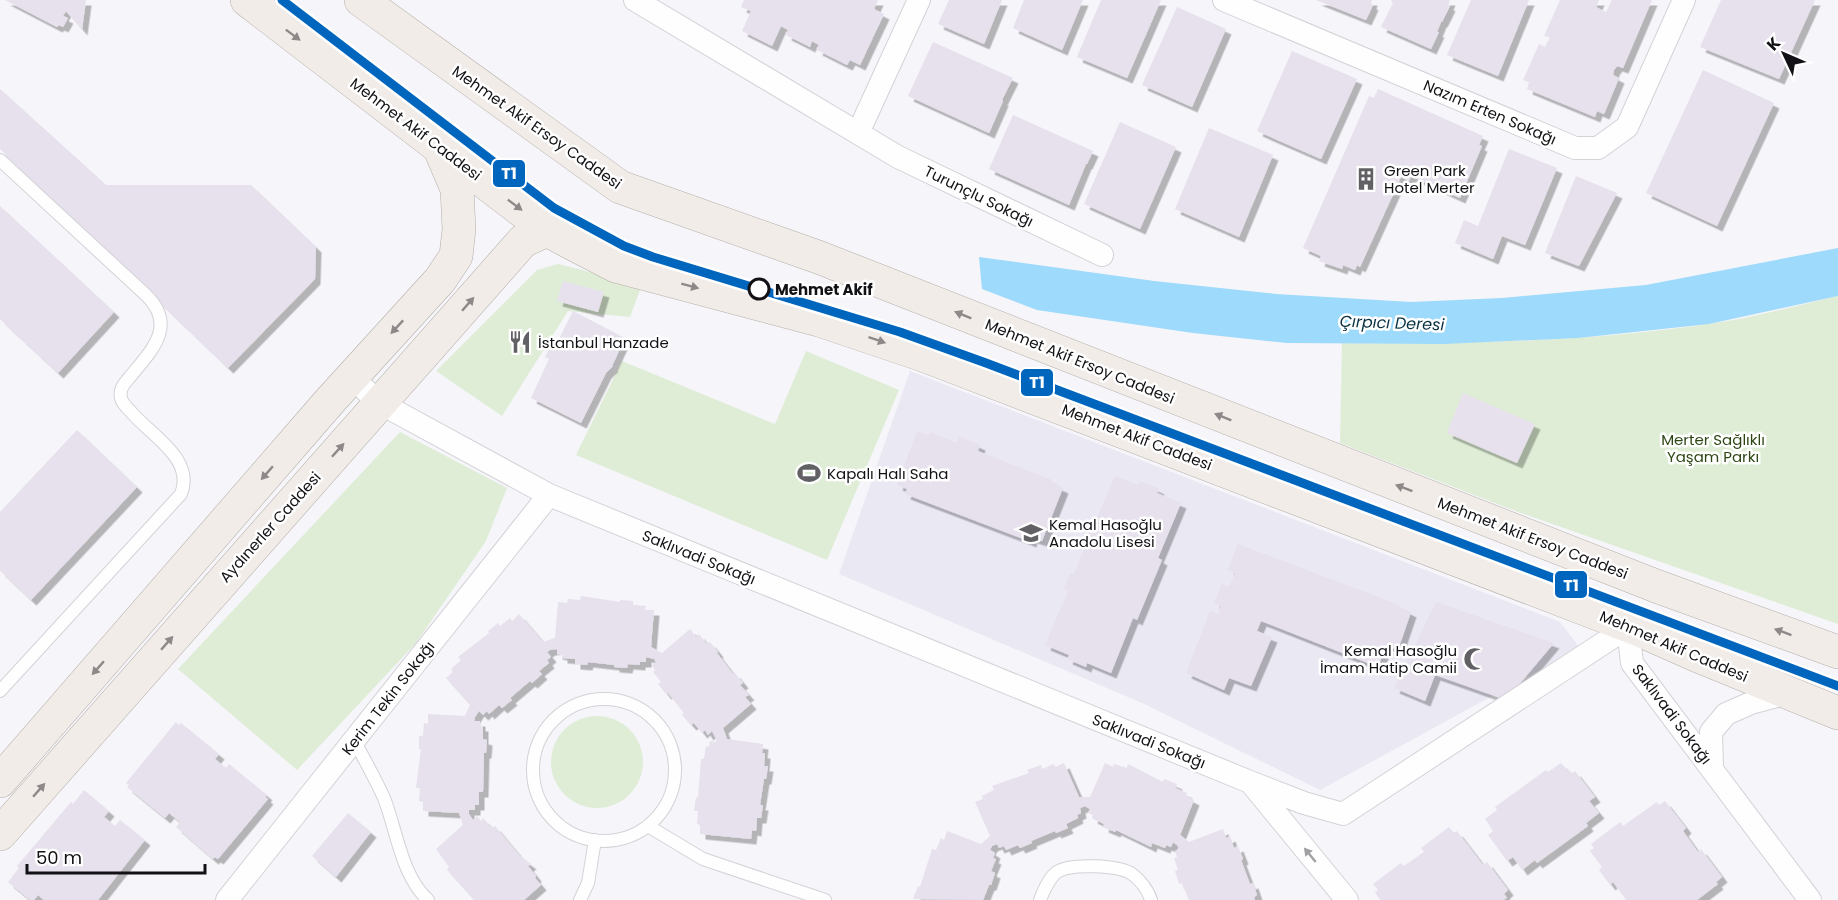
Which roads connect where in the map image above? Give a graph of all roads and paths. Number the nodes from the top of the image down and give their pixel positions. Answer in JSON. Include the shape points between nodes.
{"nodes":[{"id":1,"x":247,"y":0,"type":"edge"},
{"id":2,"x":360,"y":0,"type":"edge"},
{"id":3,"x":635,"y":0,"type":"edge"},
{"id":4,"x":919,"y":0,"type":"edge"},
{"id":5,"x":1224,"y":0,"type":"edge"},
{"id":6,"x":1684,"y":0,"type":"edge"},
{"id":7,"x":858,"y":133,"type":"junction"},
{"id":8,"x":439,"y":147,"type":"junction"},
{"id":9,"x":0,"y":160,"type":"edge"},
{"id":10,"x":547,"y":230,"type":"junction"},
{"id":11,"x":1102,"y":255,"type":"dead end"},
{"id":12,"x":351,"y":377,"type":"junction"},
{"id":13,"x":380,"y":403,"type":"junction"},
{"id":14,"x":549,"y":495,"type":"junction"},
{"id":15,"x":1838,"y":652,"type":"edge"},
{"id":16,"x":0,"y":691,"type":"edge"},
{"id":17,"x":1814,"y":704,"type":"edge"},
{"id":18,"x":1838,"y":730,"type":"edge"},
{"id":19,"x":354,"y":740,"type":"junction"},
{"id":20,"x":1712,"y":767,"type":"junction"},
{"id":21,"x":0,"y":781,"type":"edge"},
{"id":22,"x":1251,"y":782,"type":"junction"},
{"id":23,"x":648,"y":826,"type":"junction"},
{"id":24,"x":0,"y":834,"type":"edge"},
{"id":25,"x":595,"y":840,"type":"junction"},
{"id":26,"x":227,"y":900,"type":"edge"},
{"id":27,"x":428,"y":900,"type":"edge"},
{"id":28,"x":580,"y":900,"type":"edge"},
{"id":29,"x":825,"y":900,"type":"edge"},
{"id":30,"x":1040,"y":900,"type":"edge"},
{"id":31,"x":1151,"y":900,"type":"edge"},
{"id":32,"x":1347,"y":900,"type":"edge"},
{"id":33,"x":1810,"y":900,"type":"edge"}],
"edges":[{"from":1,"to":8,"type":"main road","name":"Mehmet Akif Caddesi","one_way":true},
{"from":15,"to":2,"type":"main road","name":"Mehmet Akif Ersoy Caddesi","one_way":true,"via":[[1656,586],[818,257],[620,188]]},
{"from":3,"to":7,"type":"street","name":"Turunçlu Sokağı"},
{"from":4,"to":7,"type":"street"},
{"from":5,"to":6,"type":"street","name":"Nazım Erten Sokağı","via":[[1575,148],[1598,148],[1627,127]]},
{"from":7,"to":11,"type":"street","name":"Turunçlu Sokağı","via":[[898,157]]},
{"from":8,"to":10,"type":"main road","name":"Mehmet Akif Caddesi","one_way":true},
{"from":8,"to":12,"type":"main road","one_way":true,"via":[[457,189],[456,256],[440,280]]},
{"from":9,"to":16,"type":"lane","via":[[157,309],[161,331],[123,384],[120,395],[140,422],[179,460],[185,481],[181,494]]},
{"from":13,"to":10,"type":"main road","name":"Aydınerler Caddesi","one_way":true,"via":[[523,241]]},
{"from":10,"to":17,"type":"main road","name":"Mehmet Akif Caddesi","one_way":true,"via":[[616,266],[819,320],[920,354],[1628,625]]},
{"from":12,"to":13,"type":"street","name":"Saklıvadi Sokağı"},
{"from":12,"to":21,"type":"main road","one_way":true},
{"from":13,"to":14,"type":"street","name":"Saklıvadi Sokağı"},
{"from":24,"to":13,"type":"main road","name":"Aydınerler Caddesi","one_way":true},
{"from":14,"to":19,"type":"street","name":"Kerim Tekin Sokağı"},
{"from":14,"to":22,"type":"street","name":"Saklıvadi Sokağı"},
{"from":17,"to":18,"type":"main road"},
{"from":17,"to":20,"type":"street","via":[[1750,703],[1726,714],[1711,732]]},
{"from":19,"to":26,"type":"street","name":"Kerim Tekin Sokağı"},
{"from":19,"to":27,"type":"lane","via":[[384,799],[417,890]]},
{"from":20,"to":22,"type":"street","name":"Saklıvadi Sokağı","via":[[1632,663],[1628,627],[1343,814]]},
{"from":20,"to":33,"type":"street","name":"Saklıvadi Sokağı"},
{"from":32,"to":22,"type":"street","one_way":true},
{"from":23,"to":25,"type":"lane","via":[[628,837]]},
{"from":23,"to":25,"type":"lane","via":[[664,809],[674,788],[676,765],[671,743],[659,723],[642,709],[621,700],[598,699],[576,705],[555,718],[540,737],[533,761],[534,785],[543,808],[559,826]]},
{"from":23,"to":29,"type":"lane","via":[[703,859]]},
{"from":25,"to":28,"type":"lane","via":[[588,883]]},
{"from":30,"to":31,"type":"lane","via":[[1057,872],[1097,866],[1131,873]]}]}
